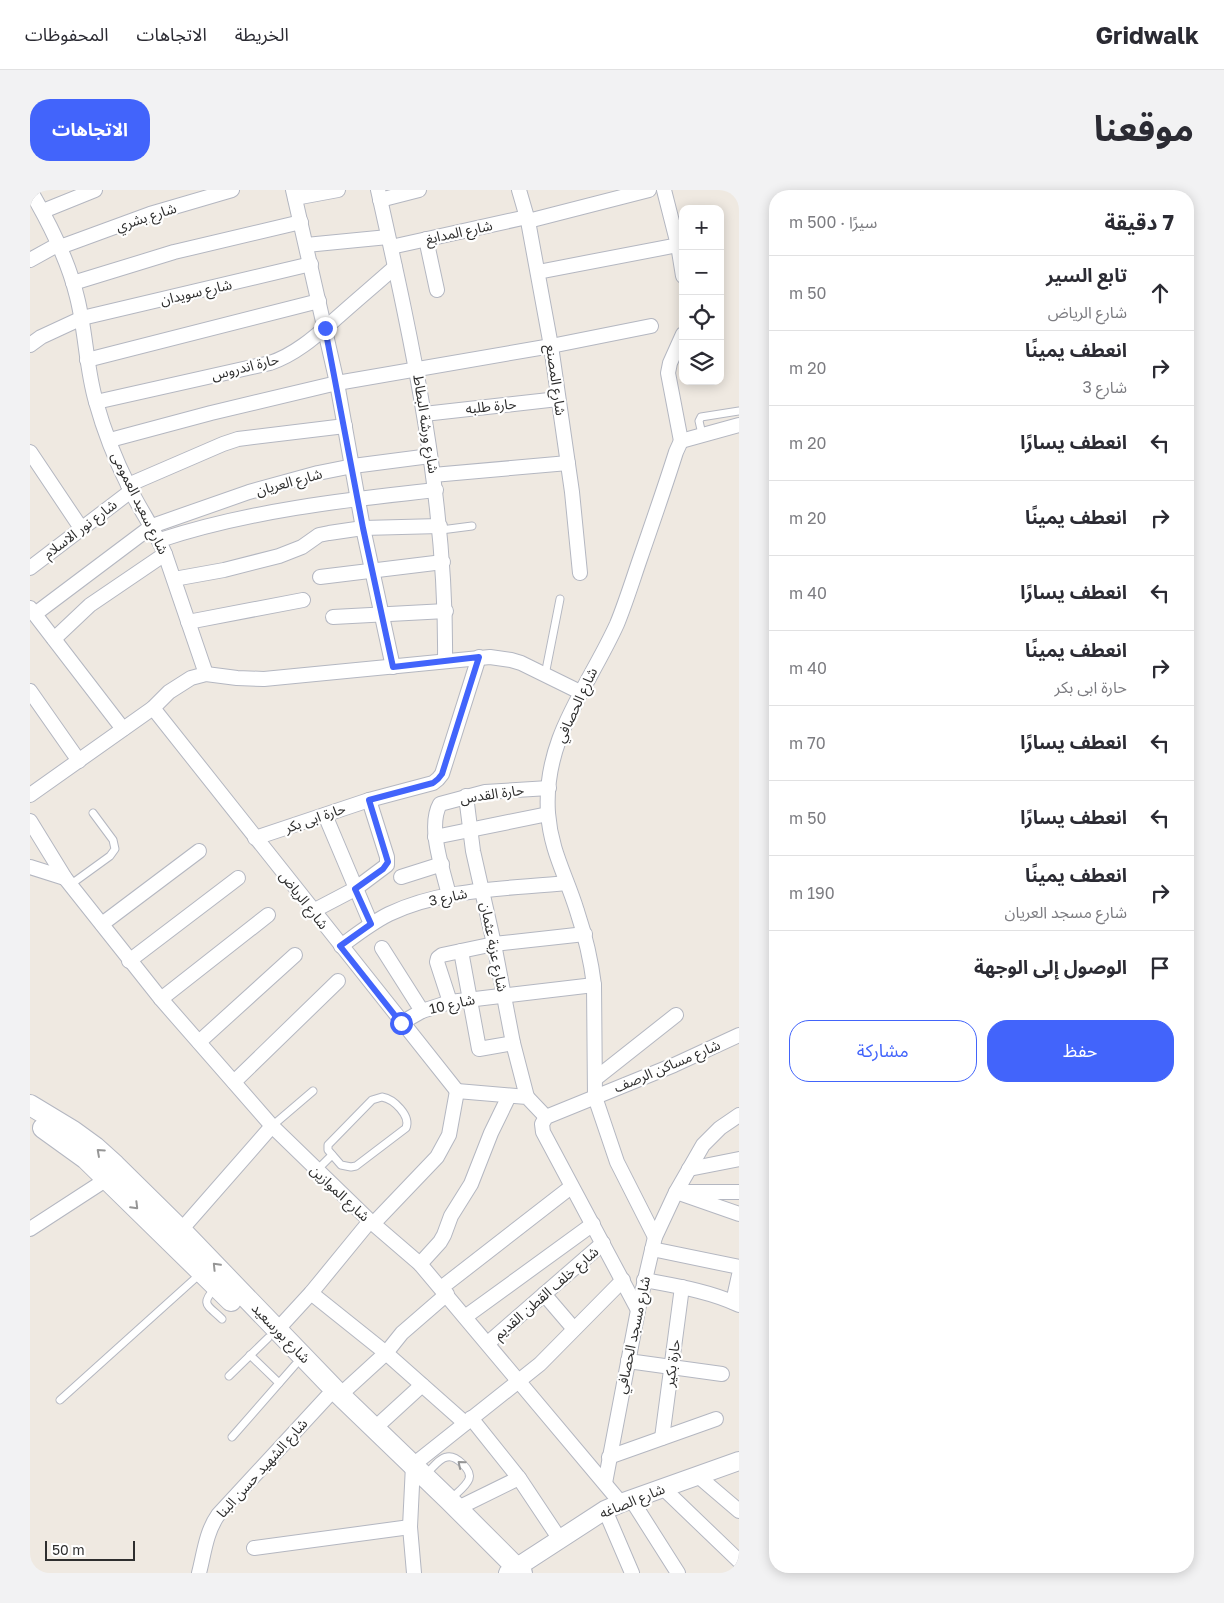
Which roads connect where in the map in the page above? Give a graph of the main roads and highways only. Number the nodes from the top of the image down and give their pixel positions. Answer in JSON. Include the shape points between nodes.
{"nodes":[{"id":1,"x":30,"y":1105,"type":"edge"},
{"id":2,"x":30,"y":1121,"type":"edge"},
{"id":3,"x":273,"y":1334,"type":"junction"},
{"id":4,"x":334,"y":1396,"type":"junction"},
{"id":5,"x":417,"y":1474,"type":"junction"},
{"id":6,"x":513,"y":1572,"type":"edge"}],
"edges":[{"from":3,"to":1,"type":"main road","name":"شارع بورسعيد","one_way":true,"via":[[180,1230],[95,1147]]},
{"from":2,"to":3,"type":"main road","name":"شارع بورسعيد","one_way":true,"via":[[86,1159],[216,1287]]},
{"from":3,"to":4,"type":"main road","name":"شارع بورسعيد"},
{"from":3,"to":4,"type":"main road","name":"شارع بورسعيد","via":[[295,1365]]},
{"from":4,"to":5,"type":"main road","name":"شارع بورسعيد","via":[[375,1428]]},
{"from":4,"to":5,"type":"main road","name":"شارع بورسعيد","via":[[355,1427]]},
{"from":5,"to":6,"type":"main road","name":"شارع بورسعيد"},
{"from":5,"to":6,"type":"main road","name":"شارع بورسعيد","via":[[454,1504]]}]}
